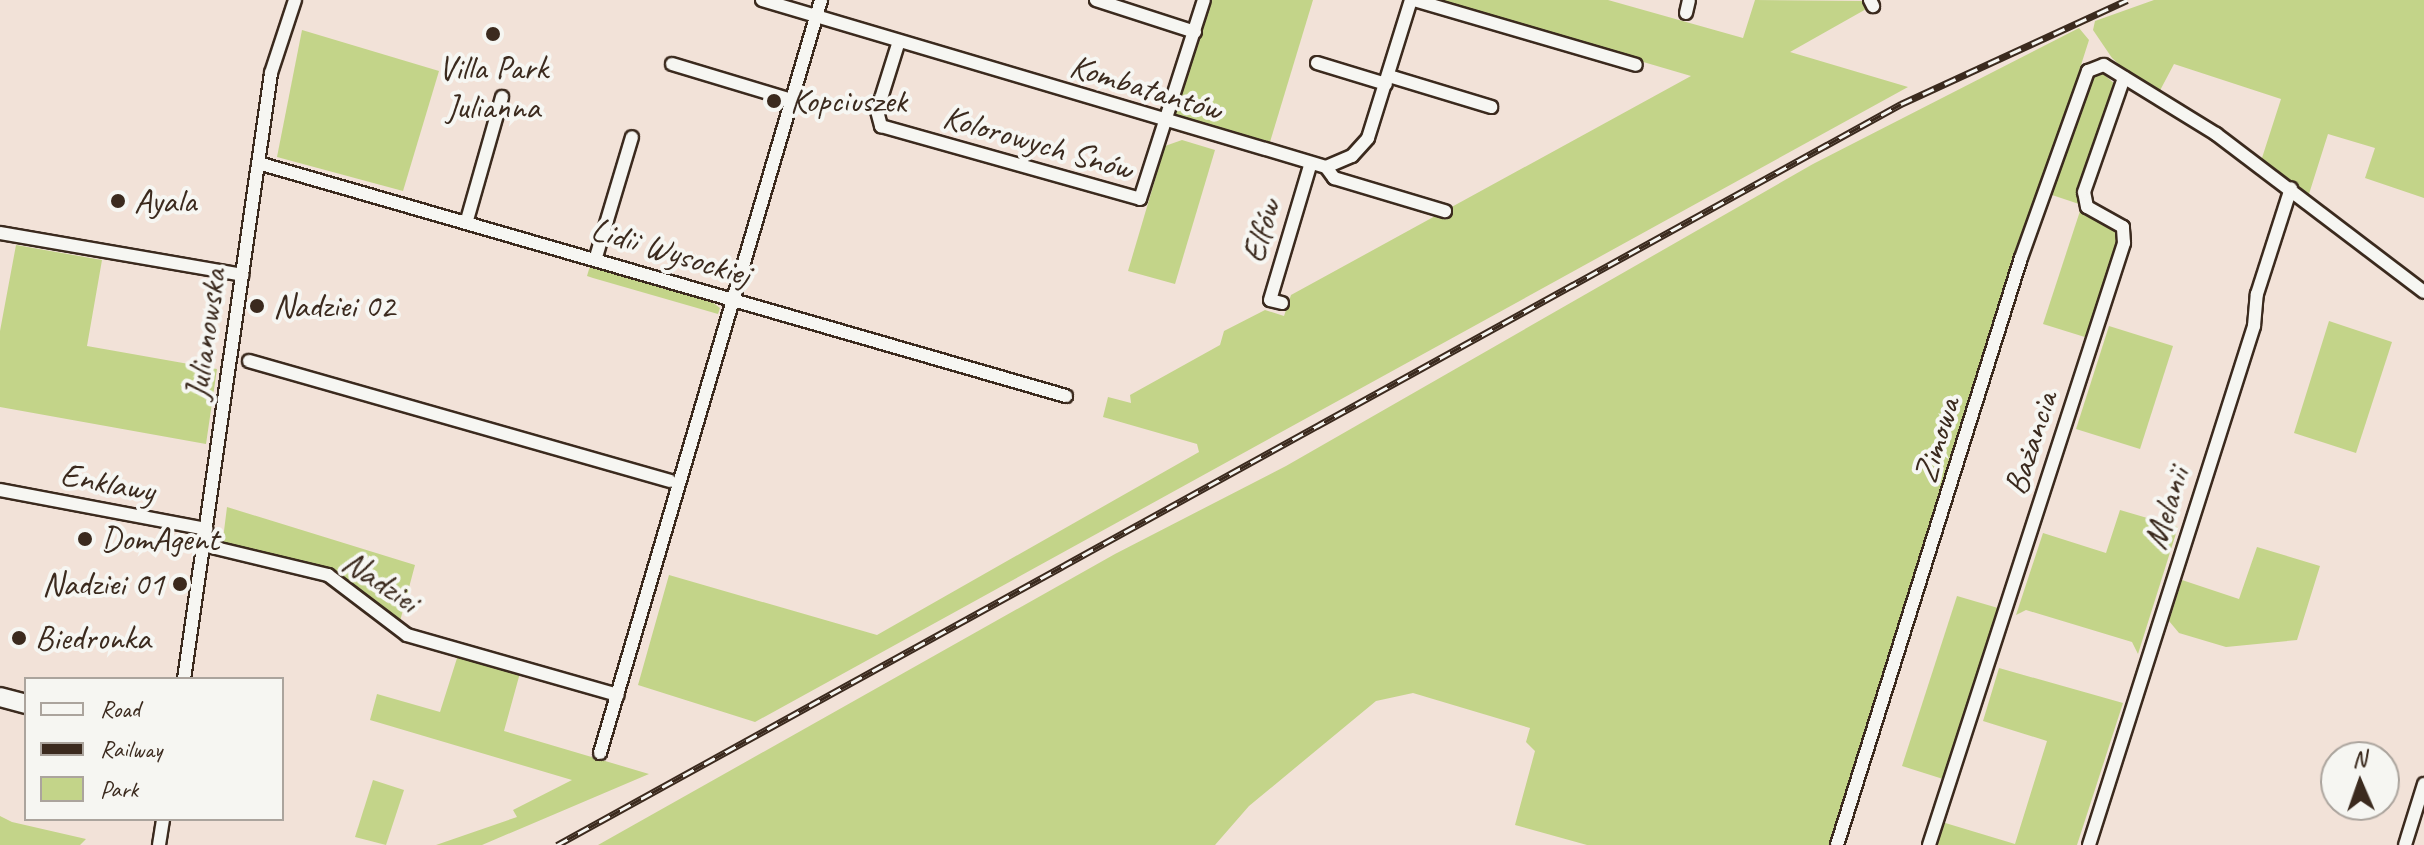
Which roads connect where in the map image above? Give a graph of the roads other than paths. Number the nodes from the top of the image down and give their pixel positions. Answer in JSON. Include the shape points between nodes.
{"nodes":[{"id":1,"x":295,"y":0,"type":"edge"},
{"id":2,"x":762,"y":0,"type":"edge"},
{"id":3,"x":821,"y":0,"type":"edge"},
{"id":4,"x":1096,"y":0,"type":"edge"},
{"id":5,"x":1204,"y":0,"type":"edge"},
{"id":6,"x":1412,"y":0,"type":"edge"},
{"id":7,"x":817,"y":17,"type":"junction"},
{"id":8,"x":1195,"y":32,"type":"junction"},
{"id":9,"x":899,"y":41,"type":"junction"},
{"id":10,"x":1317,"y":63,"type":"dead end"},
{"id":11,"x":672,"y":64,"type":"dead end"},
{"id":12,"x":1636,"y":65,"type":"dead end"},
{"id":13,"x":2124,"y":78,"type":"junction"},
{"id":14,"x":1388,"y":80,"type":"junction"},
{"id":15,"x":502,"y":97,"type":"dead end"},
{"id":16,"x":792,"y":100,"type":"junction"},
{"id":17,"x":1491,"y":107,"type":"dead end"},
{"id":18,"x":1168,"y":123,"type":"junction"},
{"id":19,"x":632,"y":137,"type":"dead end"},
{"id":20,"x":258,"y":163,"type":"junction"},
{"id":21,"x":1310,"y":166,"type":"junction"},
{"id":22,"x":1326,"y":167,"type":"junction"},
{"id":23,"x":2291,"y":188,"type":"junction"},
{"id":24,"x":1445,"y":211,"type":"dead end"},
{"id":25,"x":467,"y":220,"type":"junction"},
{"id":26,"x":0,"y":233,"type":"edge"},
{"id":27,"x":596,"y":257,"type":"junction"},
{"id":28,"x":242,"y":275,"type":"junction"},
{"id":29,"x":2424,"y":292,"type":"edge"},
{"id":30,"x":735,"y":300,"type":"junction"},
{"id":31,"x":1282,"y":303,"type":"dead end"},
{"id":32,"x":249,"y":361,"type":"dead end"},
{"id":33,"x":1066,"y":396,"type":"dead end"},
{"id":34,"x":670,"y":481,"type":"dead end"},
{"id":35,"x":0,"y":490,"type":"edge"},
{"id":36,"x":206,"y":529,"type":"junction"},
{"id":37,"x":203,"y":545,"type":"junction"},
{"id":38,"x":184,"y":677,"type":"edge"},
{"id":39,"x":618,"y":695,"type":"junction"},
{"id":40,"x":0,"y":697,"type":"edge"},
{"id":41,"x":24,"y":703,"type":"edge"},
{"id":42,"x":600,"y":753,"type":"dead end"},
{"id":43,"x":2424,"y":784,"type":"edge"},
{"id":44,"x":163,"y":821,"type":"edge"},
{"id":45,"x":159,"y":845,"type":"edge"},
{"id":46,"x":1837,"y":845,"type":"edge"},
{"id":47,"x":1929,"y":845,"type":"edge"},
{"id":48,"x":2089,"y":845,"type":"edge"},
{"id":49,"x":2405,"y":845,"type":"edge"}],
"edges":[{"from":1,"to":20,"type":"street","name":"Julianowska","via":[[271,73]]},
{"from":2,"to":7,"type":"street","name":"Kombatantów"},
{"from":3,"to":7,"type":"street"},
{"from":4,"to":8,"type":"street"},
{"from":5,"to":8,"type":"street"},
{"from":6,"to":12,"type":"street"},
{"from":6,"to":14,"type":"street"},
{"from":7,"to":9,"type":"street","name":"Kombatantów"},
{"from":7,"to":16,"type":"street"},
{"from":8,"to":18,"type":"street"},
{"from":9,"to":18,"type":"street","name":"Kombatantów"},
{"from":9,"to":18,"type":"street","name":"Kolorowych Snów","via":[[878,122],[962,151],[1140,199]]},
{"from":10,"to":14,"type":"street"},
{"from":11,"to":16,"type":"street"},
{"from":13,"to":23,"type":"street"},
{"from":13,"to":46,"type":"street","name":"Zimowa","via":[[2104,65],[2082,78]]},
{"from":13,"to":47,"type":"street","name":"Bażancia","via":[[2084,192],[2087,207],[2123,227],[2124,243]]},
{"from":14,"to":17,"type":"street"},
{"from":14,"to":22,"type":"street","via":[[1368,138],[1352,156]]},
{"from":15,"to":25,"type":"street"},
{"from":16,"to":30,"type":"street"},
{"from":18,"to":21,"type":"street","name":"Kombatantów"},
{"from":19,"to":27,"type":"street"},
{"from":20,"to":25,"type":"street","name":"Lidii Wysockiej"},
{"from":20,"to":28,"type":"street","name":"Julianowska"},
{"from":21,"to":22,"type":"street","name":"Kombatantów"},
{"from":21,"to":31,"type":"street","name":"Elfów","via":[[1270,300]]},
{"from":22,"to":24,"type":"street","via":[[1334,178]]},
{"from":23,"to":29,"type":"street"},
{"from":23,"to":48,"type":"street","name":"Melanii","via":[[2257,294],[2254,326]]},
{"from":25,"to":27,"type":"street","name":"Lidii Wysockiej"},
{"from":26,"to":28,"type":"street"},
{"from":27,"to":30,"type":"street","name":"Lidii Wysockiej"},
{"from":28,"to":36,"type":"street","name":"Julianowska"},
{"from":30,"to":33,"type":"street","name":"Lidii Wysockiej"},
{"from":30,"to":39,"type":"street"},
{"from":32,"to":34,"type":"street"},
{"from":35,"to":36,"type":"street","name":"Enklawy"},
{"from":36,"to":37,"type":"street","name":"Julianowska"},
{"from":37,"to":38,"type":"street","name":"Julianowska"},
{"from":37,"to":39,"type":"street","name":"Nadziei","via":[[328,575],[407,635]]},
{"from":39,"to":42,"type":"street"},
{"from":40,"to":41,"type":"street"},
{"from":43,"to":49,"type":"street"},
{"from":44,"to":45,"type":"street"}]}
